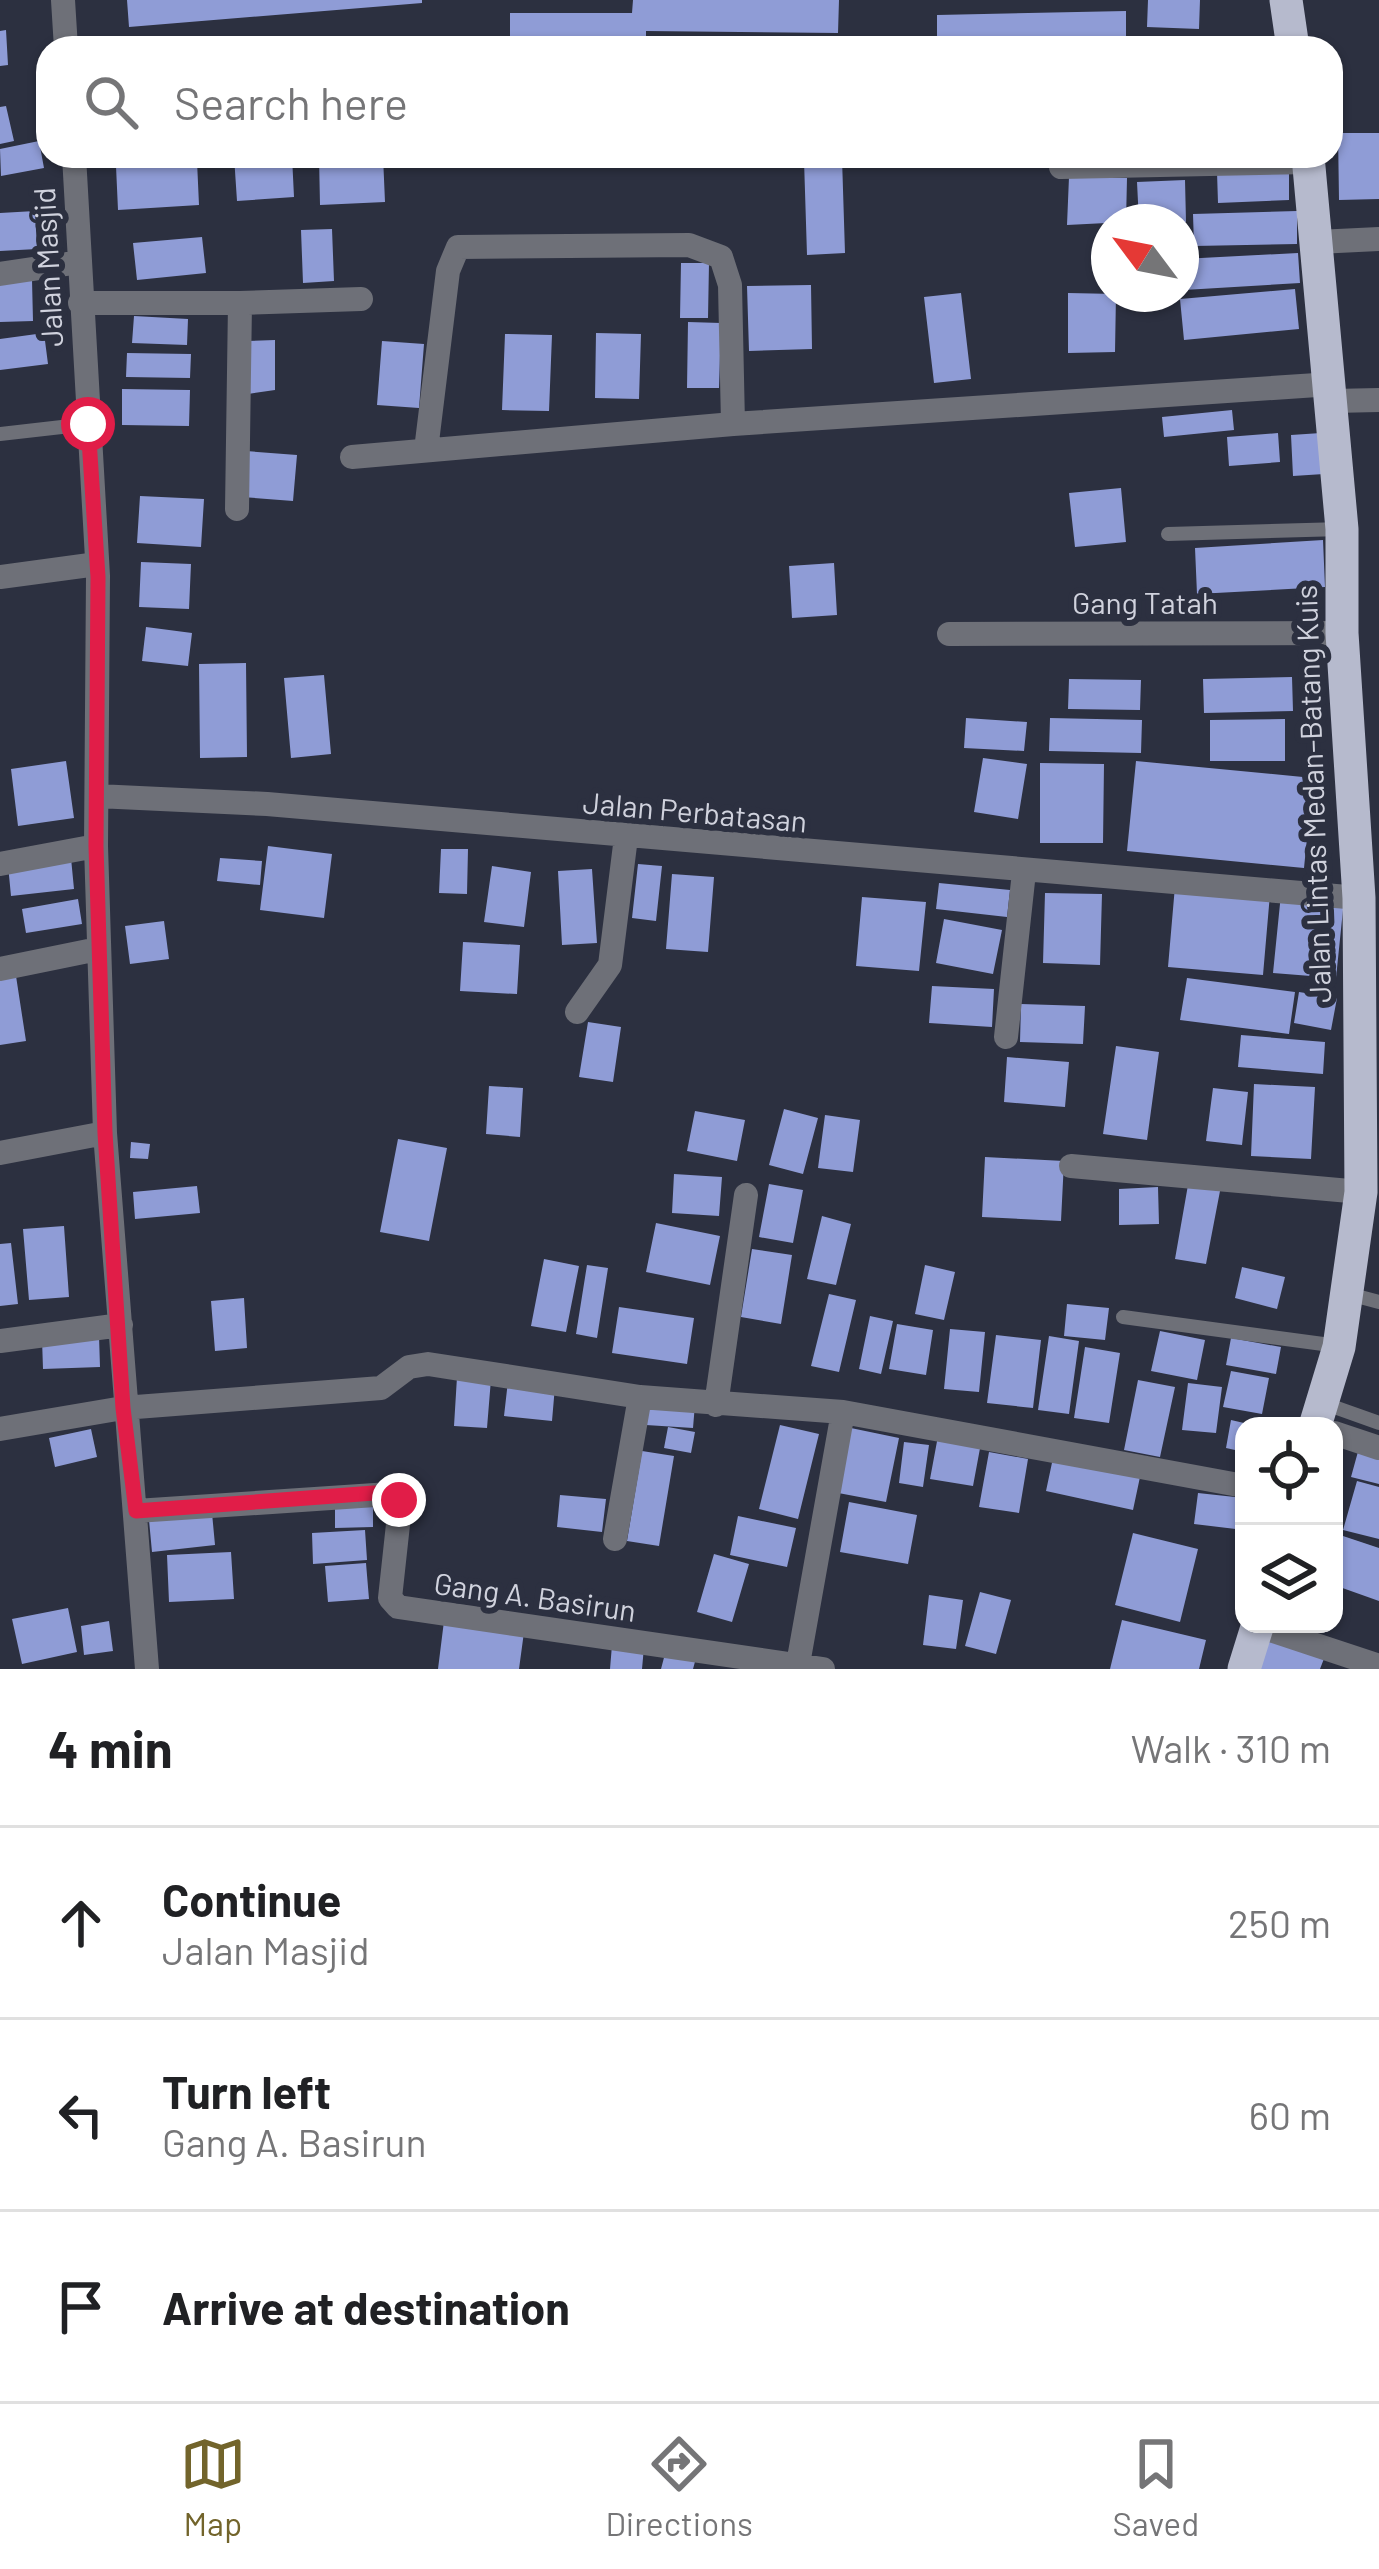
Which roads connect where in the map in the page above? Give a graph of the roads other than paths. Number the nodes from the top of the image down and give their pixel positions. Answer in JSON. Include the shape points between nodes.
{"nodes":[{"id":1,"x":63,"y":0,"type":"edge"},
{"id":2,"x":1286,"y":0,"type":"edge"},
{"id":3,"x":65,"y":36,"type":"edge"},
{"id":4,"x":1291,"y":36,"type":"edge"},
{"id":5,"x":75,"y":168,"type":"edge"},
{"id":6,"x":1310,"y":168,"type":"edge"},
{"id":7,"x":1379,"y":239,"type":"edge"},
{"id":8,"x":1317,"y":242,"type":"junction"},
{"id":9,"x":80,"y":262,"type":"junction"},
{"id":10,"x":0,"y":274,"type":"edge"},
{"id":11,"x":362,"y":299,"type":"dead end"},
{"id":12,"x":80,"y":303,"type":"junction"},
{"id":13,"x":239,"y":303,"type":"junction"},
{"id":14,"x":1333,"y":392,"type":"junction"},
{"id":15,"x":1379,"y":400,"type":"edge"},
{"id":16,"x":88,"y":424,"type":"junction"},
{"id":17,"x":733,"y":424,"type":"junction"},
{"id":18,"x":0,"y":434,"type":"edge"},
{"id":19,"x":426,"y":451,"type":"junction"},
{"id":20,"x":352,"y":457,"type":"dead end"},
{"id":21,"x":237,"y":509,"type":"dead end"},
{"id":22,"x":1342,"y":529,"type":"junction"},
{"id":23,"x":1168,"y":534,"type":"dead end"},
{"id":24,"x":97,"y":564,"type":"junction"},
{"id":25,"x":0,"y":578,"type":"edge"},
{"id":26,"x":949,"y":634,"type":"dead end"},
{"id":27,"x":1342,"y":634,"type":"junction"},
{"id":28,"x":97,"y":796,"type":"junction"},
{"id":29,"x":626,"y":837,"type":"junction"},
{"id":30,"x":96,"y":846,"type":"junction"},
{"id":31,"x":0,"y":863,"type":"edge"},
{"id":32,"x":1024,"y":872,"type":"junction"},
{"id":33,"x":1359,"y":898,"type":"junction"},
{"id":34,"x":98,"y":949,"type":"junction"},
{"id":35,"x":0,"y":969,"type":"edge"},
{"id":36,"x":577,"y":1012,"type":"dead end"},
{"id":37,"x":1369,"y":1030,"type":"edge"},
{"id":38,"x":1006,"y":1037,"type":"dead end"},
{"id":39,"x":105,"y":1133,"type":"junction"},
{"id":40,"x":0,"y":1153,"type":"edge"},
{"id":41,"x":1071,"y":1166,"type":"dead end"},
{"id":42,"x":1361,"y":1192,"type":"junction"},
{"id":43,"x":746,"y":1196,"type":"dead end"},
{"id":44,"x":1368,"y":1242,"type":"edge"},
{"id":45,"x":1364,"y":1298,"type":"edge"},
{"id":46,"x":1123,"y":1317,"type":"dead end"},
{"id":47,"x":121,"y":1325,"type":"junction"},
{"id":48,"x":0,"y":1341,"type":"edge"},
{"id":49,"x":1339,"y":1347,"type":"junction"},
{"id":50,"x":640,"y":1396,"type":"junction"},
{"id":51,"x":716,"y":1405,"type":"junction"},
{"id":52,"x":123,"y":1408,"type":"junction"},
{"id":53,"x":843,"y":1412,"type":"junction"},
{"id":54,"x":1325,"y":1417,"type":"edge"},
{"id":55,"x":1343,"y":1421,"type":"edge"},
{"id":56,"x":1379,"y":1423,"type":"edge"},
{"id":57,"x":0,"y":1430,"type":"edge"},
{"id":58,"x":1343,"y":1430,"type":"edge"},
{"id":59,"x":1379,"y":1448,"type":"edge"},
{"id":60,"x":1235,"y":1484,"type":"edge"},
{"id":61,"x":136,"y":1511,"type":"junction"},
{"id":62,"x":615,"y":1539,"type":"dead end"},
{"id":63,"x":1255,"y":1633,"type":"edge"},
{"id":64,"x":1282,"y":1633,"type":"edge"},
{"id":65,"x":1379,"y":1666,"type":"edge"},
{"id":66,"x":810,"y":1667,"type":"edge"},
{"id":67,"x":147,"y":1669,"type":"edge"},
{"id":68,"x":1244,"y":1669,"type":"edge"}],
"edges":[{"from":1,"to":3,"type":"street"},
{"from":2,"to":4,"type":"highway"},
{"from":5,"to":9,"type":"street","name":"Jalan Masjid"},
{"from":6,"to":8,"type":"highway","name":"Jalan Lintas Medan–Batang Kuis"},
{"from":7,"to":8,"type":"street"},
{"from":8,"to":14,"type":"highway","name":"Jalan Lintas Medan–Batang Kuis"},
{"from":9,"to":10,"type":"street"},
{"from":9,"to":12,"type":"street","name":"Jalan Masjid"},
{"from":11,"to":13,"type":"street"},
{"from":12,"to":13,"type":"street"},
{"from":12,"to":16,"type":"street","name":"Jalan Masjid"},
{"from":13,"to":21,"type":"street"},
{"from":14,"to":15,"type":"street"},
{"from":14,"to":17,"type":"street"},
{"from":14,"to":22,"type":"highway","name":"Jalan Lintas Medan–Batang Kuis"},
{"from":16,"to":18,"type":"lane"},
{"from":16,"to":24,"type":"street","name":"Jalan Masjid"},
{"from":17,"to":19,"type":"street"},
{"from":17,"to":19,"type":"street","via":[[730,285],[721,256],[689,244],[458,247],[448,271]]},
{"from":19,"to":20,"type":"street"},
{"from":22,"to":23,"type":"lane"},
{"from":22,"to":27,"type":"highway","name":"Jalan Lintas Medan–Batang Kuis"},
{"from":24,"to":25,"type":"street"},
{"from":24,"to":28,"type":"street","name":"Jalan Masjid"},
{"from":26,"to":27,"type":"street","name":"Gang Tatah"},
{"from":27,"to":33,"type":"highway","name":"Jalan Lintas Medan–Batang Kuis"},
{"from":28,"to":29,"type":"street","name":"Jalan Perbatasan"},
{"from":28,"to":30,"type":"street","name":"Jalan Masjid"},
{"from":29,"to":32,"type":"street","name":"Jalan Perbatasan"},
{"from":29,"to":36,"type":"street","via":[[610,965]]},
{"from":30,"to":31,"type":"street"},
{"from":30,"to":34,"type":"street","name":"Jalan Masjid"},
{"from":32,"to":33,"type":"street","name":"Jalan Perbatasan"},
{"from":32,"to":38,"type":"street"},
{"from":33,"to":37,"type":"highway","name":"Jalan Lintas Medan–Batang Kuis"},
{"from":34,"to":35,"type":"street"},
{"from":34,"to":39,"type":"street","name":"Jalan Masjid"},
{"from":37,"to":42,"type":"highway","name":"Jalan Lintas Medan–Batang Kuis"},
{"from":39,"to":40,"type":"street"},
{"from":39,"to":47,"type":"street","name":"Jalan Masjid"},
{"from":41,"to":42,"type":"street"},
{"from":42,"to":44,"type":"highway","name":"Jalan Lintas Medan–Batang Kuis"},
{"from":43,"to":51,"type":"street"},
{"from":44,"to":45,"type":"highway","name":"Jalan Lintas Medan–Batang Kuis"},
{"from":45,"to":49,"type":"highway","name":"Jalan Lintas Medan–Batang Kuis"},
{"from":46,"to":49,"type":"lane"},
{"from":47,"to":48,"type":"street"},
{"from":47,"to":52,"type":"street","name":"Jalan Masjid"},
{"from":49,"to":54,"type":"highway","name":"Jalan Lintas Medan–Batang Kuis"},
{"from":50,"to":51,"type":"street"},
{"from":50,"to":52,"type":"street","via":[[419,1364],[382,1388]]},
{"from":50,"to":62,"type":"street"},
{"from":51,"to":53,"type":"street"},
{"from":52,"to":57,"type":"street"},
{"from":52,"to":61,"type":"street","name":"Jalan Masjid"},
{"from":53,"to":60,"type":"street"},
{"from":53,"to":66,"type":"street"},
{"from":55,"to":56,"type":"lane"},
{"from":58,"to":59,"type":"street"},
{"from":61,"to":66,"type":"street","name":"Gang A. Basirun","via":[[390,1494],[400,1506],[390,1598],[398,1607]]},
{"from":61,"to":67,"type":"street","name":"Jalan Masjid"},
{"from":63,"to":68,"type":"highway"},
{"from":64,"to":65,"type":"street"}]}
